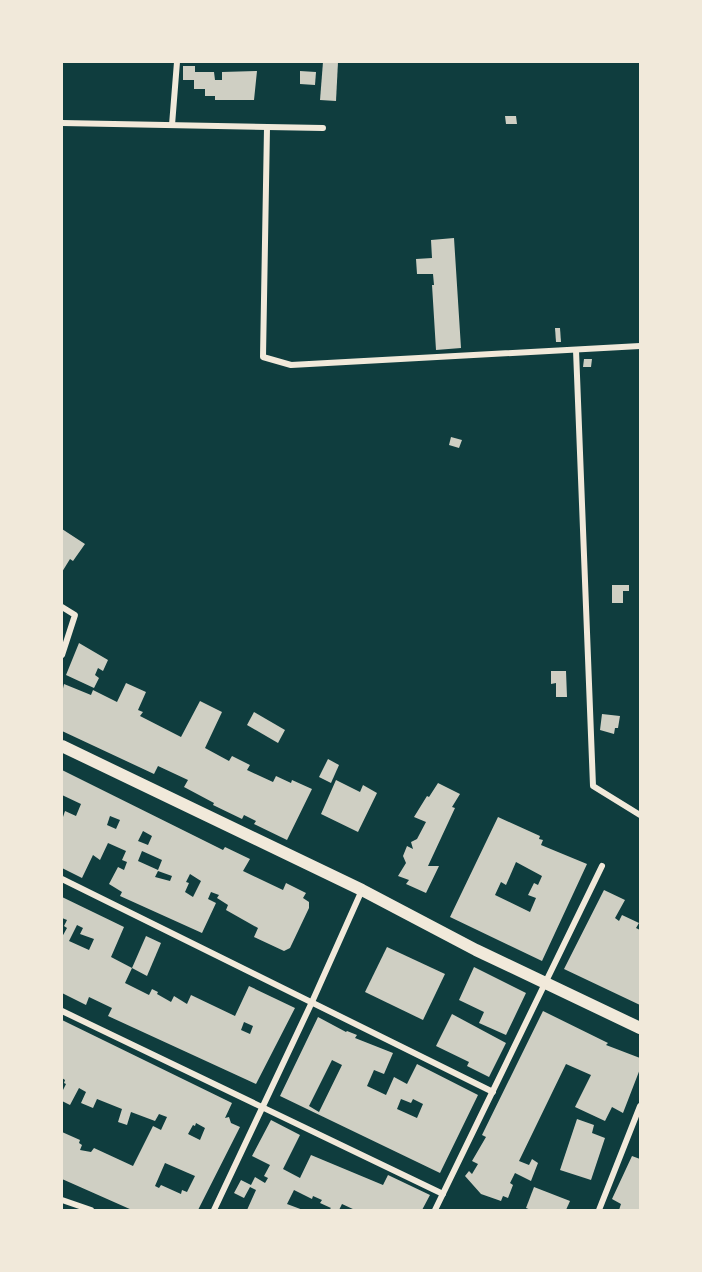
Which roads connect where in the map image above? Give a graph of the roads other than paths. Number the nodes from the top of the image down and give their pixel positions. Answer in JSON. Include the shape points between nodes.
{"nodes":[{"id":1,"x":177,"y":62,"type":"edge"},
{"id":2,"x":62,"y":123,"type":"edge"},
{"id":3,"x":172,"y":125,"type":"junction"},
{"id":4,"x":267,"y":128,"type":"junction"},
{"id":5,"x":323,"y":128,"type":"dead end"},
{"id":6,"x":640,"y":346,"type":"edge"},
{"id":7,"x":576,"y":350,"type":"junction"},
{"id":8,"x":62,"y":607,"type":"edge"},
{"id":9,"x":62,"y":655,"type":"edge"},
{"id":10,"x":62,"y":746,"type":"edge"},
{"id":11,"x":640,"y":815,"type":"edge"},
{"id":12,"x":602,"y":867,"type":"dead end"},
{"id":13,"x":62,"y":879,"type":"edge"},
{"id":14,"x":362,"y":890,"type":"junction"},
{"id":15,"x":546,"y":983,"type":"junction"},
{"id":16,"x":312,"y":1002,"type":"junction"},
{"id":17,"x":62,"y":1011,"type":"edge"},
{"id":18,"x":640,"y":1028,"type":"edge"},
{"id":19,"x":493,"y":1092,"type":"junction"},
{"id":20,"x":640,"y":1106,"type":"edge"},
{"id":21,"x":263,"y":1107,"type":"junction"},
{"id":22,"x":443,"y":1194,"type":"junction"},
{"id":23,"x":62,"y":1200,"type":"edge"},
{"id":24,"x":91,"y":1210,"type":"edge"},
{"id":25,"x":213,"y":1210,"type":"edge"},
{"id":26,"x":435,"y":1210,"type":"edge"},
{"id":27,"x":599,"y":1210,"type":"edge"}],
"edges":[{"from":1,"to":3,"type":"street"},
{"from":2,"to":3,"type":"street"},
{"from":3,"to":4,"type":"street"},
{"from":4,"to":5,"type":"street"},
{"from":4,"to":7,"type":"street","via":[[263,357],[291,365]]},
{"from":6,"to":7,"type":"street"},
{"from":7,"to":11,"type":"street","via":[[593,786]]},
{"from":8,"to":9,"type":"street","via":[[75,615]]},
{"from":10,"to":14,"type":"main road"},
{"from":12,"to":15,"type":"street"},
{"from":13,"to":16,"type":"street"},
{"from":14,"to":15,"type":"main road"},
{"from":14,"to":16,"type":"street"},
{"from":15,"to":18,"type":"main road"},
{"from":15,"to":19,"type":"street"},
{"from":16,"to":19,"type":"street"},
{"from":16,"to":21,"type":"street"},
{"from":17,"to":21,"type":"street"},
{"from":19,"to":22,"type":"street"},
{"from":20,"to":27,"type":"street"},
{"from":21,"to":22,"type":"street"},
{"from":21,"to":25,"type":"street"},
{"from":22,"to":26,"type":"street"},
{"from":23,"to":24,"type":"street"}]}
